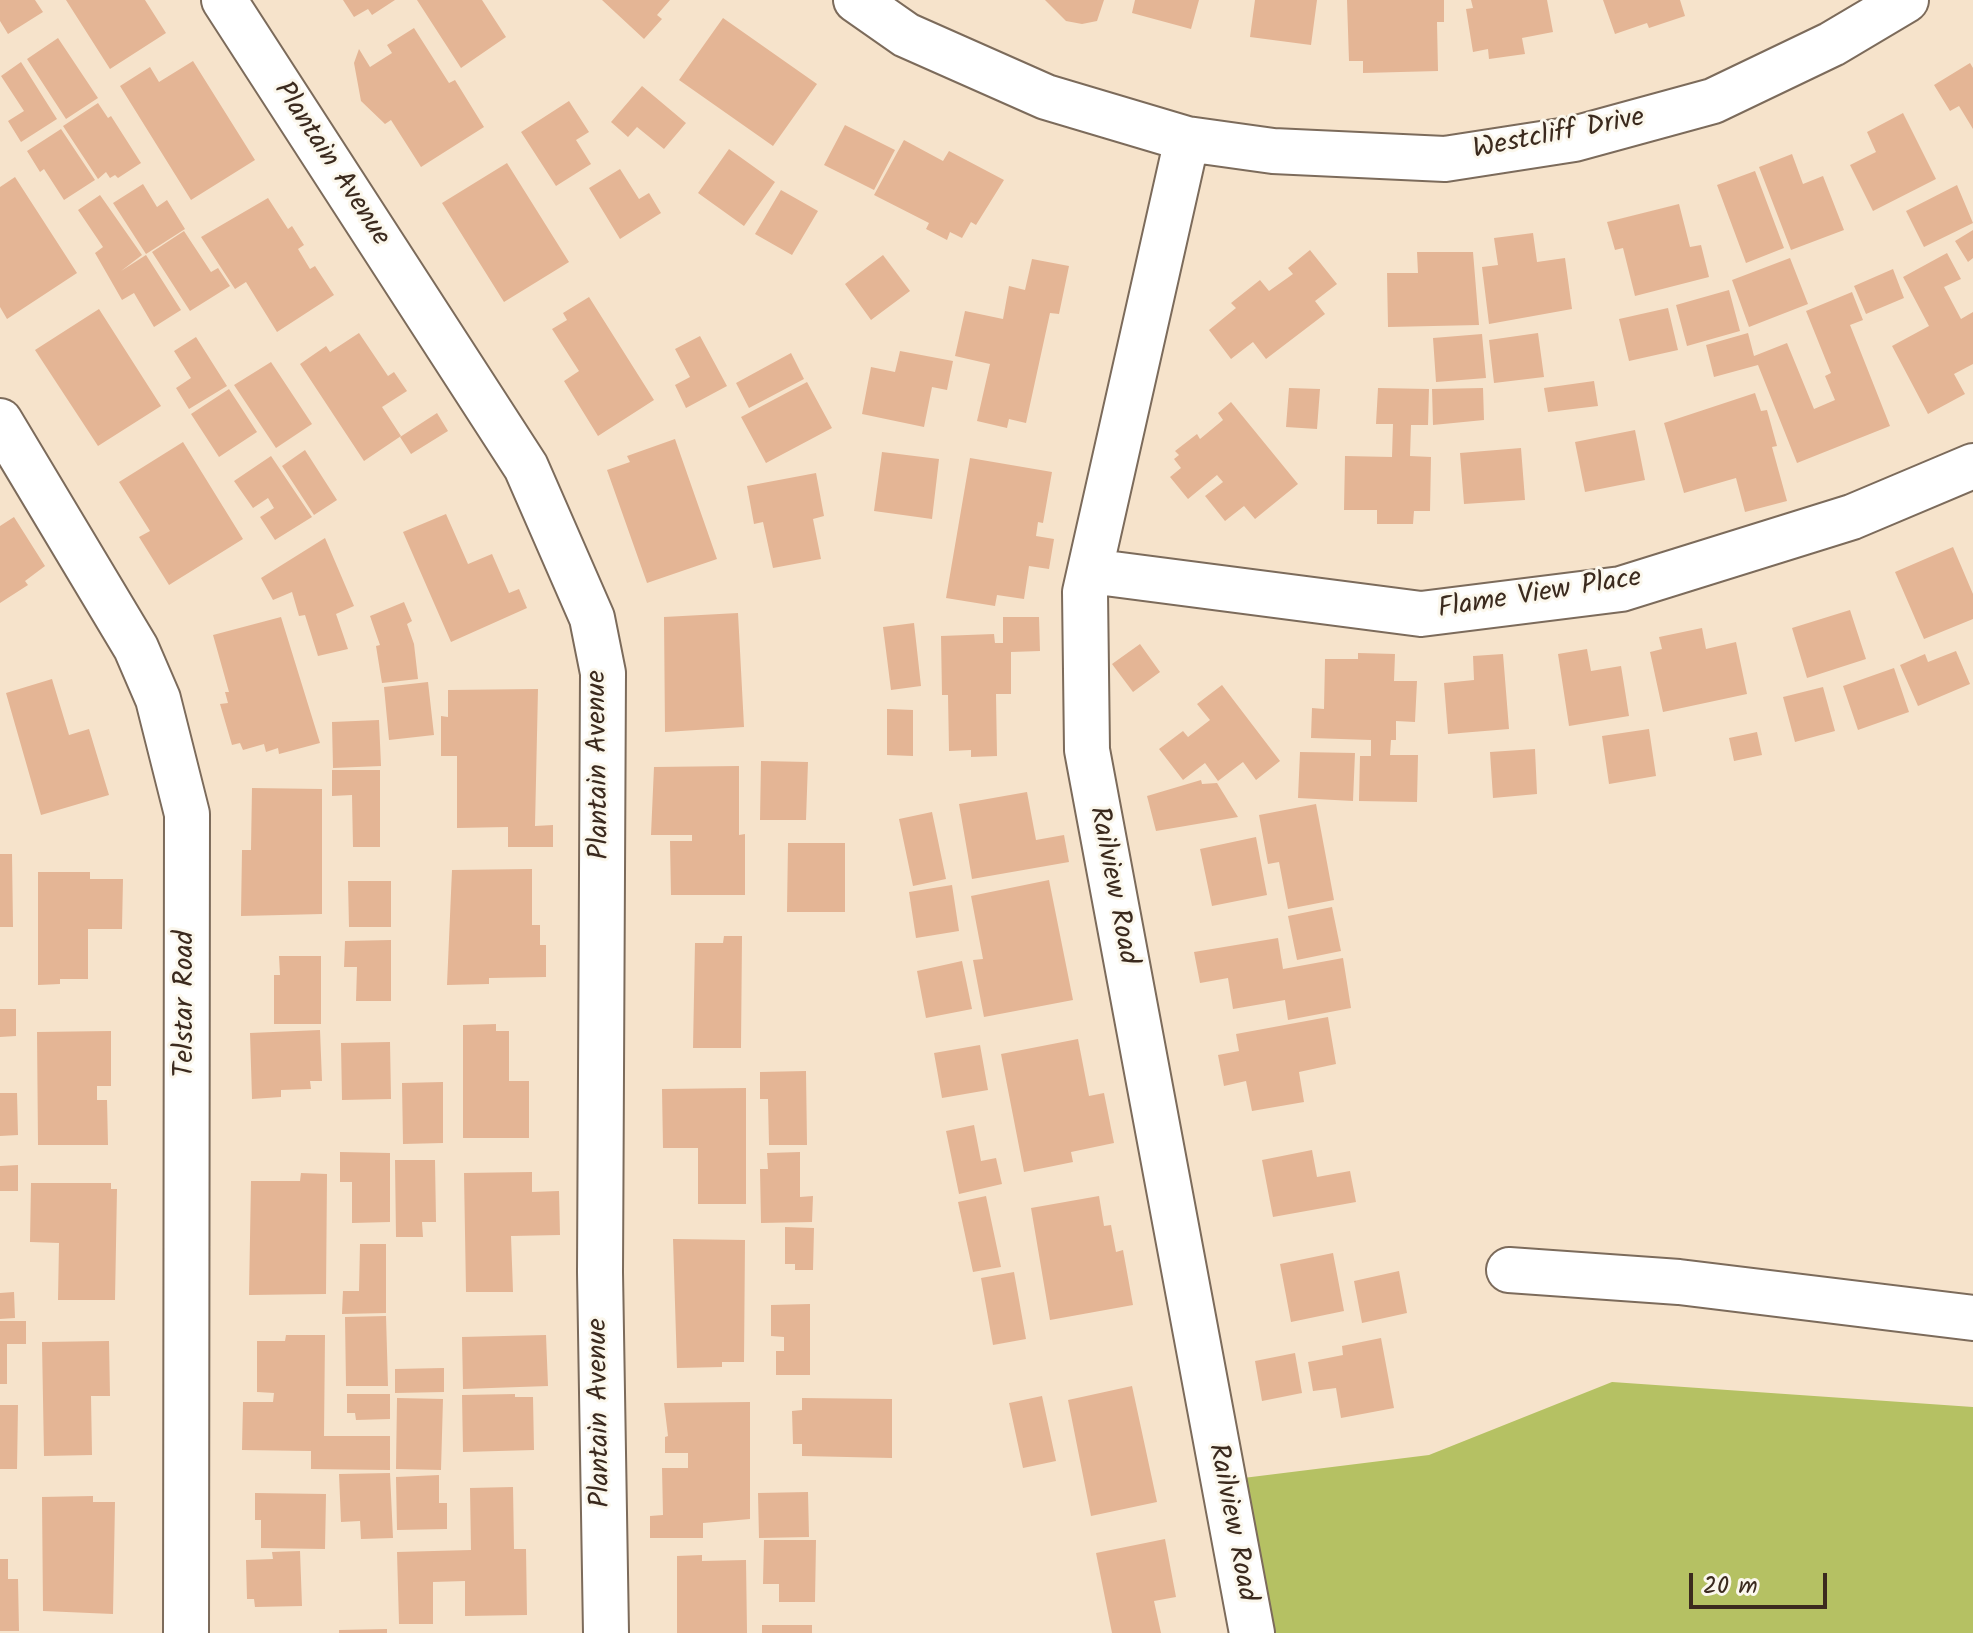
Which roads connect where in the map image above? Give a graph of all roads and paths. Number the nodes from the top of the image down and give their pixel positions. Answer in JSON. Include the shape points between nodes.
{"nodes":[{"id":1,"x":224,"y":0,"type":"edge"},
{"id":2,"x":856,"y":0,"type":"edge"},
{"id":3,"x":1906,"y":0,"type":"edge"},
{"id":4,"x":1187,"y":139,"type":"junction"},
{"id":5,"x":0,"y":421,"type":"edge"},
{"id":6,"x":1973,"y":466,"type":"edge"},
{"id":7,"x":1090,"y":571,"type":"junction"},
{"id":8,"x":1509,"y":1270,"type":"dead end"},
{"id":9,"x":1973,"y":1318,"type":"edge"},
{"id":10,"x":186,"y":1633,"type":"edge"},
{"id":11,"x":606,"y":1633,"type":"edge"},
{"id":12,"x":1252,"y":1633,"type":"edge"}],
"edges":[{"from":1,"to":11,"type":"street","name":"Plantain Avenue","via":[[526,467],[592,618],[603,673],[600,1272]]},
{"from":2,"to":4,"type":"street","name":"Westcliff Drive","via":[[906,35],[1046,97]]},
{"from":3,"to":4,"type":"street","name":"Westcliff Drive","via":[[1832,44],[1713,101],[1574,139],[1445,159],[1273,151]]},
{"from":4,"to":7,"type":"street","name":"Railview Road"},
{"from":5,"to":10,"type":"street","name":"Telstar Road","via":[[136,648],[158,699],[187,814]]},
{"from":6,"to":7,"type":"street","name":"Flame View Place","via":[[1852,517],[1621,589],[1421,614]]},
{"from":7,"to":12,"type":"street","name":"Railview Road","via":[[1085,592],[1087,750]]},
{"from":8,"to":9,"type":"street","via":[[1663,1280]]}]}
